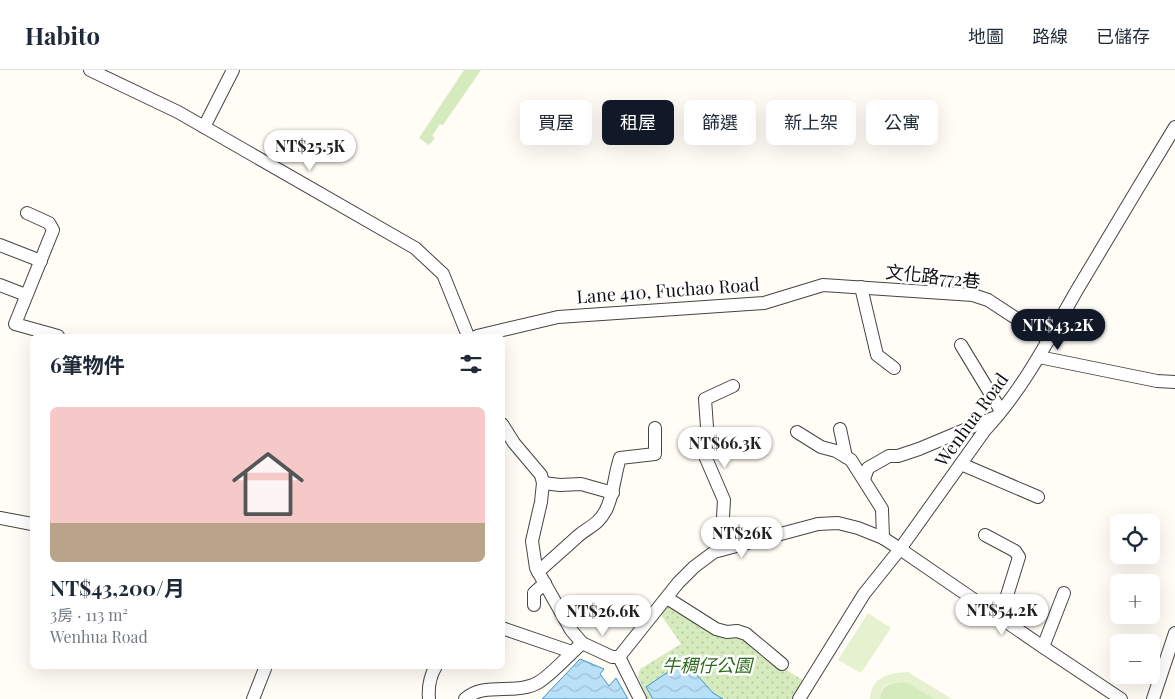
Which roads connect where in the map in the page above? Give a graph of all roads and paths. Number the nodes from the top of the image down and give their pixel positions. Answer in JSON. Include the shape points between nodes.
{"nodes":[{"id":1,"x":90,"y":70,"type":"edge"},
{"id":2,"x":232,"y":70,"type":"edge"},
{"id":3,"x":204,"y":127,"type":"junction"},
{"id":4,"x":1175,"y":127,"type":"edge"},
{"id":5,"x":27,"y":213,"type":"dead end"},
{"id":6,"x":0,"y":245,"type":"edge"},
{"id":7,"x":41,"y":261,"type":"junction"},
{"id":8,"x":0,"y":285,"type":"edge"},
{"id":9,"x":861,"y":287,"type":"junction"},
{"id":10,"x":26,"y":294,"type":"junction"},
{"id":11,"x":51,"y":334,"type":"edge"},
{"id":12,"x":467,"y":334,"type":"edge"},
{"id":13,"x":486,"y":334,"type":"edge"},
{"id":14,"x":1048,"y":340,"type":"junction"},
{"id":15,"x":961,"y":345,"type":"dead end"},
{"id":16,"x":1038,"y":357,"type":"junction"},
{"id":17,"x":894,"y":368,"type":"dead end"},
{"id":18,"x":1175,"y":382,"type":"edge"},
{"id":19,"x":733,"y":386,"type":"dead end"},
{"id":20,"x":999,"y":414,"type":"junction"},
{"id":21,"x":655,"y":428,"type":"dead end"},
{"id":22,"x":505,"y":429,"type":"edge"},
{"id":23,"x":840,"y":429,"type":"dead end"},
{"id":24,"x":796,"y":432,"type":"dead end"},
{"id":25,"x":846,"y":457,"type":"junction"},
{"id":26,"x":961,"y":464,"type":"junction"},
{"id":27,"x":864,"y":479,"type":"junction"},
{"id":28,"x":543,"y":483,"type":"junction"},
{"id":29,"x":613,"y":493,"type":"junction"},
{"id":30,"x":1038,"y":496,"type":"dead end"},
{"id":31,"x":0,"y":518,"type":"edge"},
{"id":32,"x":30,"y":524,"type":"edge"},
{"id":33,"x":985,"y":535,"type":"dead end"},
{"id":34,"x":883,"y":538,"type":"junction"},
{"id":35,"x":900,"y":548,"type":"junction"},
{"id":36,"x":722,"y":550,"type":"junction"},
{"id":37,"x":541,"y":578,"type":"junction"},
{"id":38,"x":1064,"y":593,"type":"dead end"},
{"id":39,"x":667,"y":598,"type":"junction"},
{"id":40,"x":534,"y":605,"type":"dead end"},
{"id":41,"x":1000,"y":618,"type":"junction"},
{"id":42,"x":505,"y":629,"type":"edge"},
{"id":43,"x":1175,"y":633,"type":"edge"},
{"id":44,"x":582,"y":643,"type":"junction"},
{"id":45,"x":1042,"y":648,"type":"junction"},
{"id":46,"x":572,"y":652,"type":"junction"},
{"id":47,"x":619,"y":657,"type":"junction"},
{"id":48,"x":782,"y":664,"type":"dead end"},
{"id":49,"x":265,"y":669,"type":"edge"},
{"id":50,"x":435,"y":669,"type":"edge"},
{"id":51,"x":253,"y":699,"type":"edge"},
{"id":52,"x":429,"y":699,"type":"edge"},
{"id":53,"x":465,"y":699,"type":"edge"},
{"id":54,"x":640,"y":699,"type":"edge"},
{"id":55,"x":799,"y":699,"type":"edge"},
{"id":56,"x":1122,"y":699,"type":"edge"},
{"id":57,"x":1153,"y":699,"type":"edge"}],
"edges":[{"from":1,"to":3,"type":"street"},
{"from":2,"to":3,"type":"street"},
{"from":3,"to":12,"type":"street","via":[[415,248],[443,274]]},
{"from":4,"to":14,"type":"street","name":"Wenhua Road"},
{"from":5,"to":7,"type":"street","via":[[49,223],[53,230]]},
{"from":6,"to":7,"type":"street"},
{"from":7,"to":10,"type":"street"},
{"from":8,"to":10,"type":"street"},
{"from":9,"to":13,"type":"street","name":"Lane 410, Fuchao Road","via":[[823,285],[764,303],[558,317]]},
{"from":9,"to":14,"type":"street","name":"文化路772巷","via":[[973,295],[988,300]]},
{"from":9,"to":17,"type":"street","via":[[877,355]]},
{"from":10,"to":11,"type":"street","via":[[15,324]]},
{"from":14,"to":16,"type":"street","name":"Wenhua Road"},
{"from":15,"to":20,"type":"street"},
{"from":16,"to":18,"type":"street"},
{"from":16,"to":20,"type":"street","name":"Wenhua Road"},
{"from":19,"to":36,"type":"street","via":[[705,399],[708,427],[705,456],[724,500]]},
{"from":20,"to":26,"type":"street","name":"Wenhua Road"},
{"from":20,"to":27,"type":"street","via":[[919,450],[889,456],[868,468]]},
{"from":21,"to":29,"type":"street","via":[[655,454],[620,458]]},
{"from":22,"to":28,"type":"street","via":[[541,475]]},
{"from":23,"to":25,"type":"street"},
{"from":24,"to":25,"type":"street"},
{"from":25,"to":27,"type":"street"},
{"from":26,"to":30,"type":"street"},
{"from":26,"to":35,"type":"street","name":"Wenhua Road"},
{"from":27,"to":34,"type":"street","via":[[882,509]]},
{"from":28,"to":29,"type":"street","via":[[581,484]]},
{"from":28,"to":37,"type":"street","via":[[532,541]]},
{"from":29,"to":37,"type":"street","via":[[596,525],[581,534]]},
{"from":31,"to":32,"type":"street"},
{"from":33,"to":41,"type":"street","via":[[1015,551],[1019,557]]},
{"from":34,"to":35,"type":"street"},
{"from":34,"to":36,"type":"street","via":[[852,526],[818,524]]},
{"from":35,"to":41,"type":"street"},
{"from":35,"to":55,"type":"street","name":"Wenhua Road","via":[[864,594]]},
{"from":36,"to":39,"type":"street","via":[[694,567]]},
{"from":37,"to":40,"type":"street","via":[[534,593]]},
{"from":37,"to":44,"type":"street"},
{"from":38,"to":45,"type":"street"},
{"from":39,"to":47,"type":"street"},
{"from":39,"to":48,"type":"street","via":[[716,629],[746,634]]},
{"from":41,"to":45,"type":"street"},
{"from":42,"to":46,"type":"street"},
{"from":43,"to":57,"type":"street"},
{"from":44,"to":46,"type":"street"},
{"from":44,"to":47,"type":"street"},
{"from":45,"to":56,"type":"street"},
{"from":46,"to":53,"type":"street","via":[[538,682],[518,688],[484,689]]},
{"from":47,"to":54,"type":"street"},
{"from":49,"to":51,"type":"street"},
{"from":50,"to":52,"type":"street","via":[[428,689]]}]}
